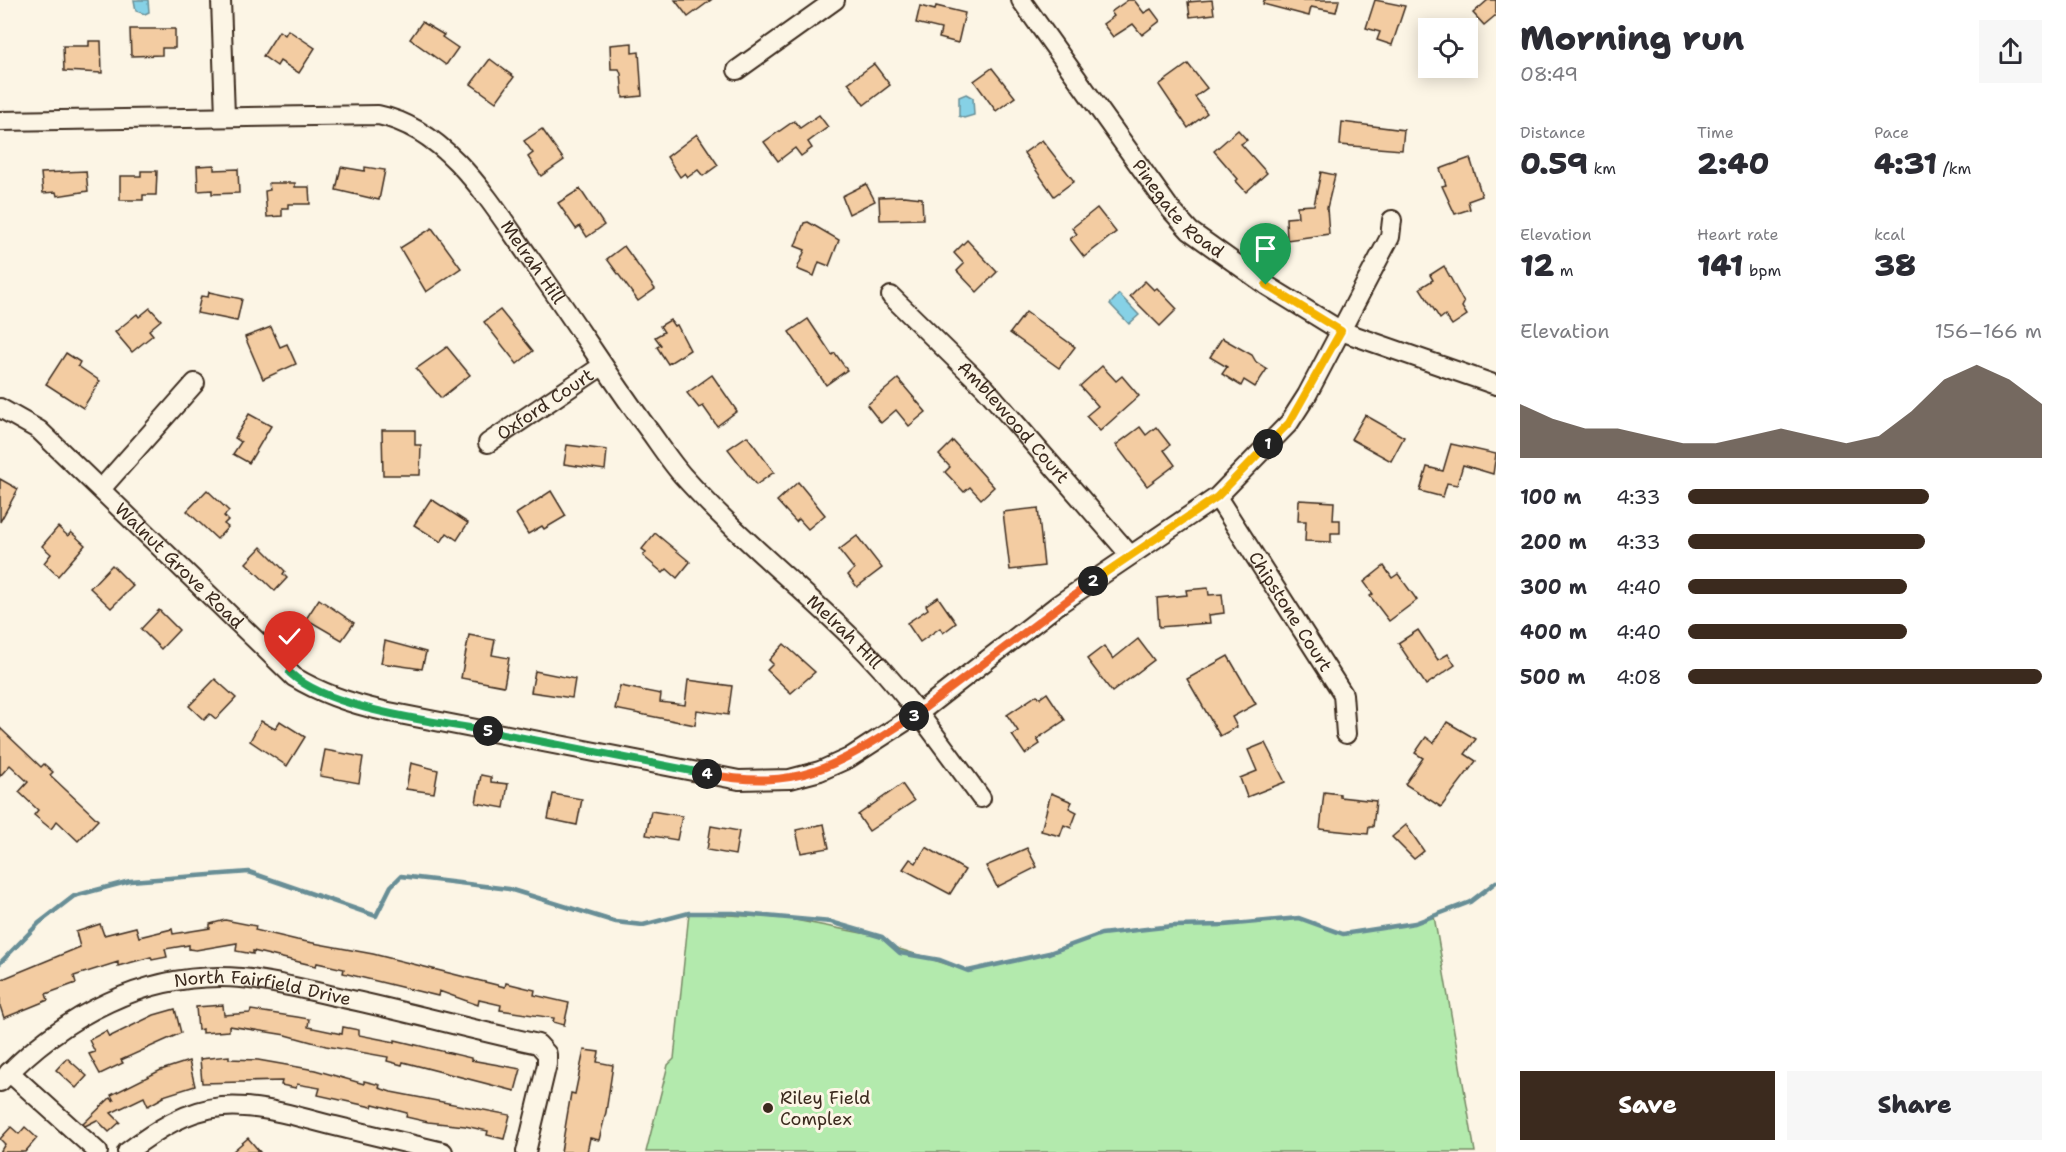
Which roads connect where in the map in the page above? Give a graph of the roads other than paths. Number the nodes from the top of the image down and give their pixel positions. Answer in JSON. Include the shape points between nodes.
{"nodes":[{"id":1,"x":221,"y":0,"type":"edge"},
{"id":2,"x":835,"y":0,"type":"edge"},
{"id":3,"x":1030,"y":3,"type":"edge"},
{"id":4,"x":737,"y":70,"type":"dead end"},
{"id":5,"x":225,"y":116,"type":"junction"},
{"id":6,"x":0,"y":121,"type":"edge"},
{"id":7,"x":1392,"y":220,"type":"dead end"},
{"id":8,"x":891,"y":296,"type":"dead end"},
{"id":9,"x":1341,"y":331,"type":"junction"},
{"id":10,"x":602,"y":366,"type":"junction"},
{"id":11,"x":195,"y":383,"type":"dead end"},
{"id":12,"x":1496,"y":385,"type":"edge"},
{"id":13,"x":0,"y":408,"type":"edge"},
{"id":14,"x":488,"y":443,"type":"dead end"},
{"id":15,"x":101,"y":489,"type":"junction"},
{"id":16,"x":1217,"y":497,"type":"junction"},
{"id":17,"x":1130,"y":555,"type":"junction"},
{"id":18,"x":920,"y":712,"type":"junction"},
{"id":19,"x":1346,"y":734,"type":"dead end"},
{"id":20,"x":981,"y":798,"type":"dead end"},
{"id":21,"x":5,"y":1077,"type":"edge"},
{"id":22,"x":98,"y":1152,"type":"edge"},
{"id":23,"x":127,"y":1152,"type":"edge"},
{"id":24,"x":443,"y":1152,"type":"edge"},
{"id":25,"x":526,"y":1152,"type":"edge"}],
"edges":[{"from":1,"to":5,"type":"street"},
{"from":2,"to":4,"type":"street"},
{"from":3,"to":9,"type":"street","name":"Pinegate Road","via":[[1171,210],[1190,231],[1266,285]]},
{"from":5,"to":6,"type":"street","name":"Melrah Hill"},
{"from":5,"to":10,"type":"street","name":"Melrah Hill","via":[[378,115],[429,138],[459,165],[490,203]]},
{"from":7,"to":9,"type":"street","name":"Walnut Grove Road","via":[[1390,237]]},
{"from":8,"to":17,"type":"street","name":"Amblewood Court","via":[[985,388]]},
{"from":9,"to":12,"type":"street","name":"Pinegate Road"},
{"from":9,"to":16,"type":"street","name":"Walnut Grove Road","via":[[1289,423]]},
{"from":10,"to":14,"type":"street","name":"Oxford Court"},
{"from":10,"to":18,"type":"street","name":"Melrah Hill","via":[[681,474],[711,507],[854,640]]},
{"from":11,"to":15,"type":"street"},
{"from":13,"to":15,"type":"street","name":"Walnut Grove Road","via":[[39,430]]},
{"from":15,"to":18,"type":"street","name":"Walnut Grove Road","via":[[294,677],[330,696],[362,706],[721,777],[760,781],[820,771],[849,758]]},
{"from":16,"to":17,"type":"street","name":"Walnut Grove Road"},
{"from":16,"to":19,"type":"street","name":"Chipstone Court","via":[[1343,694]]},
{"from":17,"to":18,"type":"street","name":"Walnut Grove Road","via":[[1059,604]]},
{"from":18,"to":20,"type":"street","name":"Melrah Hill"},
{"from":21,"to":22,"type":"street"},
{"from":21,"to":25,"type":"street","name":"North Fairfield Drive","via":[[58,1029],[116,998],[202,978],[242,978],[538,1044],[547,1054],[547,1064]]},
{"from":23,"to":24,"type":"street","via":[[159,1128],[220,1107],[286,1113]]}]}
